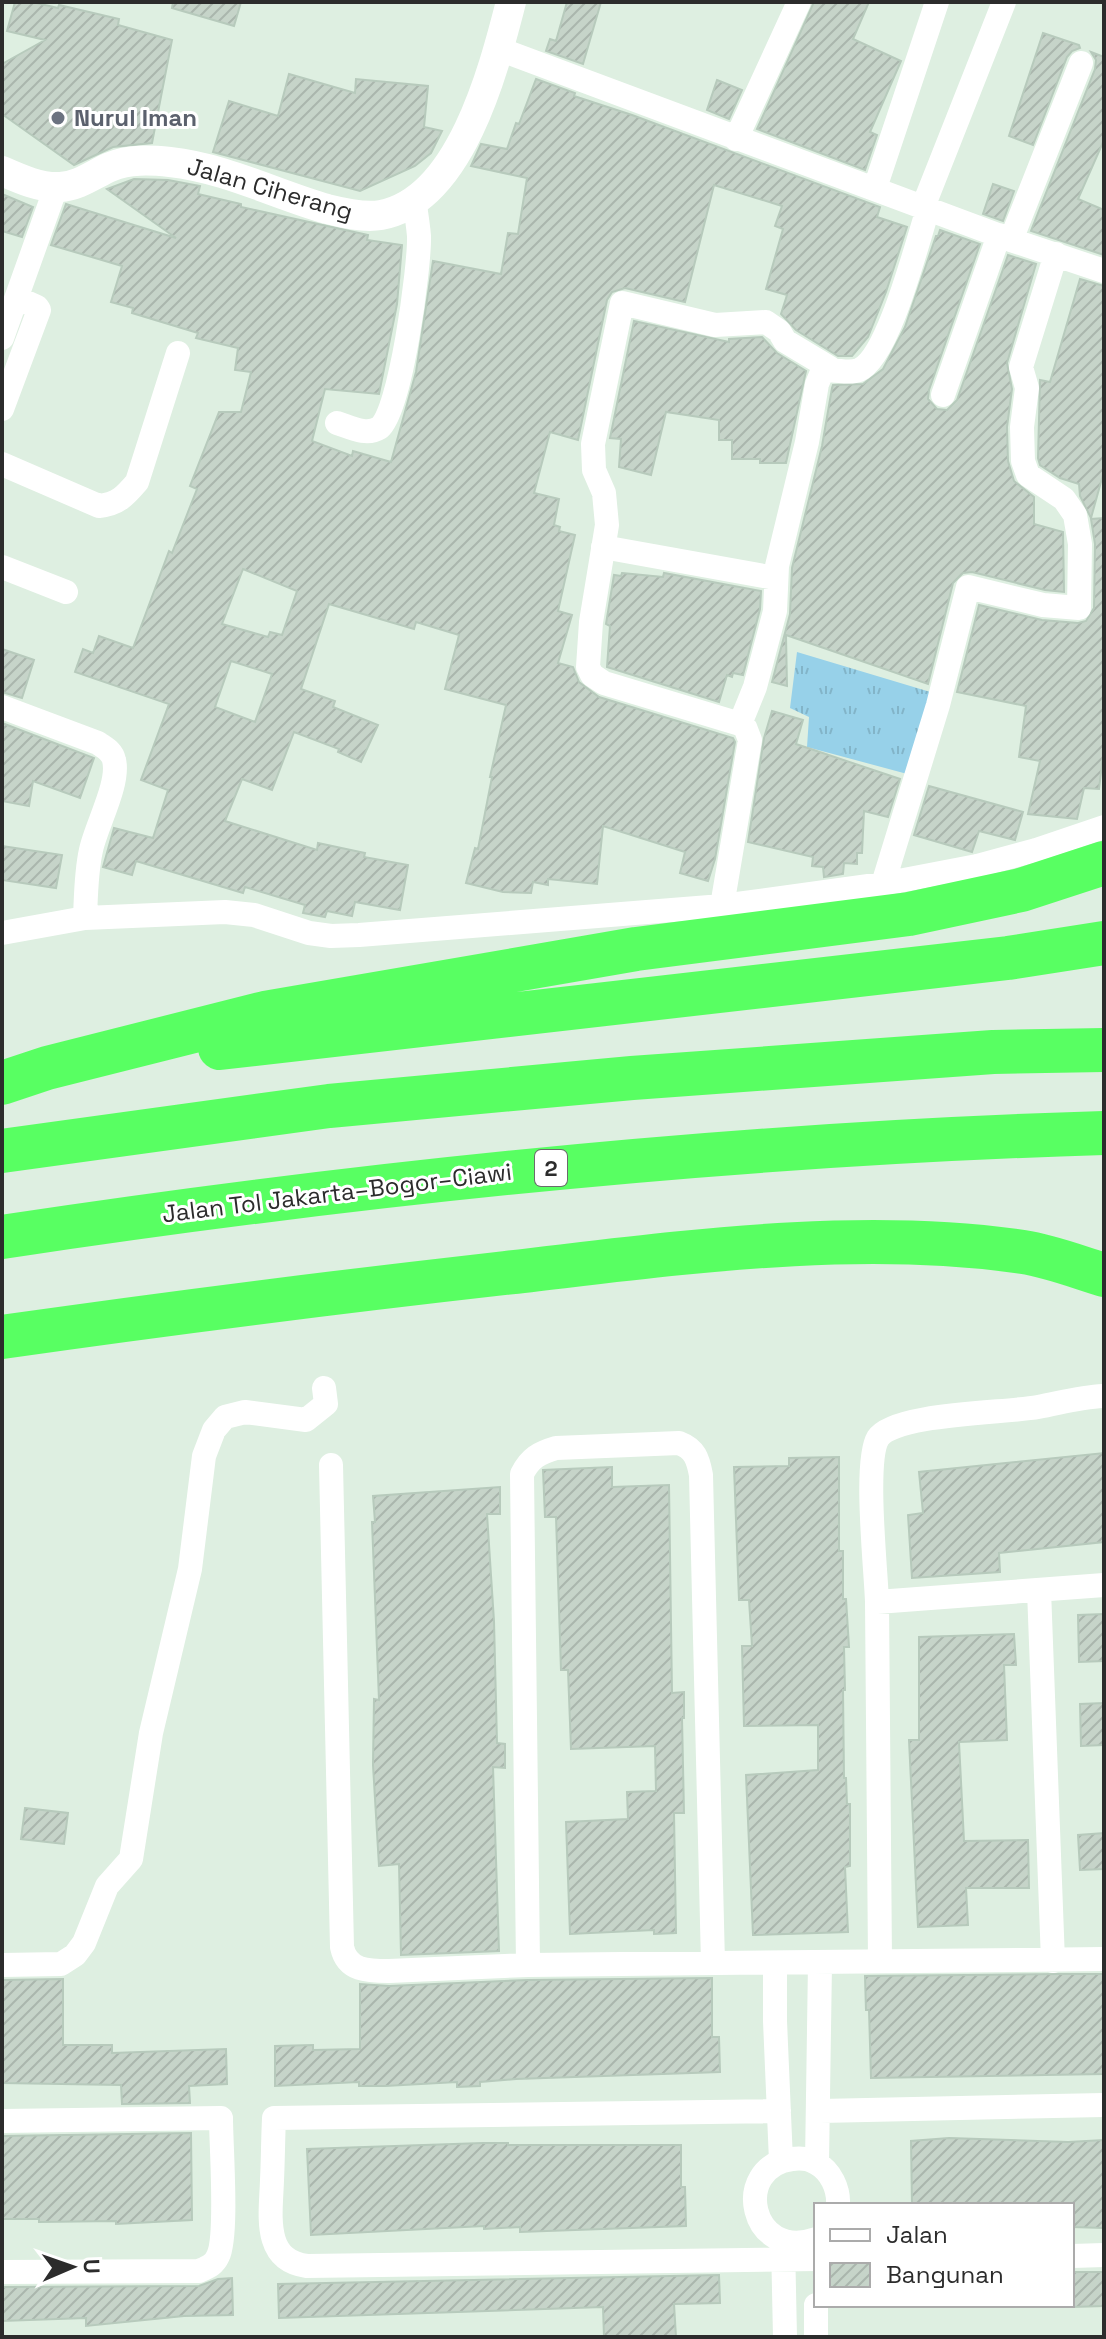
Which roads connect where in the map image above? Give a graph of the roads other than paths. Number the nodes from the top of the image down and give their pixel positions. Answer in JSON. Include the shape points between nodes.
{"nodes":[{"id":1,"x":511,"y":2,"type":"edge"},
{"id":2,"x":799,"y":2,"type":"edge"},
{"id":3,"x":937,"y":2,"type":"edge"},
{"id":4,"x":1004,"y":2,"type":"edge"},
{"id":5,"x":499,"y":49,"type":"junction"},
{"id":6,"x":1081,"y":63,"type":"dead end"},
{"id":7,"x":736,"y":139,"type":"junction"},
{"id":8,"x":2,"y":171,"type":"edge"},
{"id":9,"x":56,"y":187,"type":"junction"},
{"id":10,"x":875,"y":188,"type":"junction"},
{"id":11,"x":414,"y":199,"type":"junction"},
{"id":12,"x":925,"y":208,"type":"junction"},
{"id":13,"x":1005,"y":238,"type":"junction"},
{"id":14,"x":1056,"y":254,"type":"junction"},
{"id":15,"x":1104,"y":271,"type":"edge"},
{"id":16,"x":17,"y":298,"type":"junction"},
{"id":17,"x":2,"y":338,"type":"edge"},
{"id":18,"x":178,"y":353,"type":"dead end"},
{"id":19,"x":830,"y":368,"type":"junction"},
{"id":20,"x":943,"y":395,"type":"dead end"},
{"id":21,"x":2,"y":409,"type":"edge"},
{"id":22,"x":337,"y":423,"type":"dead end"},
{"id":23,"x":2,"y":464,"type":"edge"},
{"id":24,"x":603,"y":547,"type":"junction"},
{"id":25,"x":2,"y":567,"type":"edge"},
{"id":26,"x":775,"y":578,"type":"junction"},
{"id":27,"x":66,"y":592,"type":"dead end"},
{"id":28,"x":2,"y":707,"type":"edge"},
{"id":29,"x":740,"y":724,"type":"junction"},
{"id":30,"x":1104,"y":827,"type":"edge"},
{"id":31,"x":1104,"y":863,"type":"edge"},
{"id":32,"x":883,"y":884,"type":"junction"},
{"id":33,"x":722,"y":906,"type":"junction"},
{"id":34,"x":85,"y":918,"type":"junction"},
{"id":35,"x":2,"y":933,"type":"edge"},
{"id":36,"x":1104,"y":943,"type":"edge"},
{"id":37,"x":1104,"y":1050,"type":"edge"},
{"id":38,"x":47,"y":1068,"type":"junction"},
{"id":39,"x":2,"y":1083,"type":"edge"},
{"id":40,"x":1104,"y":1133,"type":"edge"},
{"id":41,"x":2,"y":1151,"type":"edge"},
{"id":42,"x":2,"y":1237,"type":"edge"},
{"id":43,"x":1104,"y":1275,"type":"edge"},
{"id":44,"x":2,"y":1337,"type":"edge"},
{"id":45,"x":324,"y":1388,"type":"dead end"},
{"id":46,"x":1103,"y":1396,"type":"edge"},
{"id":47,"x":331,"y":1465,"type":"dead end"},
{"id":48,"x":1104,"y":1585,"type":"edge"},
{"id":49,"x":1039,"y":1590,"type":"junction"},
{"id":50,"x":877,"y":1602,"type":"junction"},
{"id":51,"x":1104,"y":1959,"type":"edge"},
{"id":52,"x":880,"y":1961,"type":"junction"},
{"id":53,"x":1053,"y":1961,"type":"junction"},
{"id":54,"x":713,"y":1963,"type":"junction"},
{"id":55,"x":775,"y":1963,"type":"junction"},
{"id":56,"x":820,"y":1963,"type":"junction"},
{"id":57,"x":2,"y":1965,"type":"edge"},
{"id":58,"x":528,"y":1965,"type":"junction"},
{"id":59,"x":1104,"y":2105,"type":"edge"},
{"id":60,"x":779,"y":2111,"type":"junction"},
{"id":61,"x":820,"y":2111,"type":"junction"},
{"id":62,"x":2,"y":2121,"type":"edge"},
{"id":63,"x":781,"y":2161,"type":"junction"},
{"id":64,"x":817,"y":2163,"type":"junction"},
{"id":65,"x":838,"y":2203,"type":"edge"},
{"id":66,"x":814,"y":2240,"type":"edge"},
{"id":67,"x":783,"y":2251,"type":"junction"},
{"id":68,"x":1104,"y":2255,"type":"edge"},
{"id":69,"x":1074,"y":2256,"type":"edge"},
{"id":70,"x":814,"y":2259,"type":"edge"},
{"id":71,"x":2,"y":2272,"type":"edge"},
{"id":72,"x":816,"y":2307,"type":"edge"},
{"id":73,"x":785,"y":2337,"type":"edge"},
{"id":74,"x":816,"y":2337,"type":"edge"}],
"edges":[{"from":1,"to":5,"type":"street","name":"Jalan Ciherang"},
{"from":2,"to":7,"type":"street"},
{"from":3,"to":10,"type":"street"},
{"from":4,"to":12,"type":"street"},
{"from":5,"to":7,"type":"street"},
{"from":5,"to":11,"type":"street","name":"Jalan Ciherang","via":[[465,140]]},
{"from":6,"to":13,"type":"street"},
{"from":7,"to":10,"type":"street"},
{"from":8,"to":9,"type":"street"},
{"from":9,"to":11,"type":"street","name":"Jalan Ciherang","via":[[124,163],[151,160],[215,171],[349,214],[383,215]]},
{"from":9,"to":16,"type":"street"},
{"from":10,"to":12,"type":"street"},
{"from":11,"to":22,"type":"street","via":[[416,275],[392,411],[380,428],[371,431]]},
{"from":12,"to":13,"type":"street"},
{"from":12,"to":19,"type":"street","via":[[893,319],[877,352],[857,371]]},
{"from":13,"to":14,"type":"street"},
{"from":13,"to":20,"type":"street"},
{"from":14,"to":15,"type":"street"},
{"from":14,"to":32,"type":"street","via":[[1021,367],[1027,388],[1023,461],[1033,481],[1064,499],[1075,515],[1079,608],[968,587]]},
{"from":16,"to":17,"type":"street"},
{"from":16,"to":21,"type":"street","via":[[39,310]]},
{"from":18,"to":23,"type":"street","via":[[137,482],[113,505],[99,506]]},
{"from":19,"to":24,"type":"street","via":[[785,341],[766,322],[715,325],[622,303],[593,444],[594,470],[606,504]]},
{"from":19,"to":26,"type":"street","via":[[817,384]]},
{"from":24,"to":26,"type":"street"},
{"from":24,"to":29,"type":"street","via":[[587,656],[592,675]]},
{"from":25,"to":27,"type":"street"},
{"from":26,"to":29,"type":"street","via":[[775,611]]},
{"from":28,"to":34,"type":"street","via":[[98,743],[114,758],[111,788],[91,849]]},
{"from":29,"to":33,"type":"street","via":[[750,740]]},
{"from":30,"to":32,"type":"street","via":[[977,866]]},
{"from":31,"to":38,"type":"highway","via":[[1021,890],[909,914],[636,949],[265,1013]]},
{"from":32,"to":33,"type":"street"},
{"from":33,"to":34,"type":"street","via":[[331,936],[241,912]]},
{"from":34,"to":35,"type":"street"},
{"from":36,"to":38,"type":"highway"},
{"from":37,"to":41,"type":"highway","via":[[993,1052],[632,1078],[329,1106]]},
{"from":38,"to":39,"type":"highway"},
{"from":40,"to":42,"type":"highway","name":"Jalan Tol Jakarta–Bogor–Ciawi","number":"2","via":[[520,1171],[173,1211]]},
{"from":43,"to":44,"type":"highway","via":[[1025,1252],[911,1242],[786,1245],[249,1303]]},
{"from":45,"to":57,"type":"street","via":[[326,1404],[306,1420],[245,1412],[225,1417],[214,1430],[204,1456],[190,1569],[151,1733],[131,1859],[107,1886],[75,1955],[61,1964]]},
{"from":46,"to":50,"type":"street","via":[[923,1419],[888,1429],[878,1438],[872,1475]]},
{"from":47,"to":58,"type":"street","via":[[344,1958],[367,1971]]},
{"from":48,"to":49,"type":"street"},
{"from":49,"to":50,"type":"street"},
{"from":49,"to":53,"type":"street"},
{"from":50,"to":52,"type":"street"},
{"from":51,"to":53,"type":"street"},
{"from":52,"to":53,"type":"street"},
{"from":52,"to":56,"type":"street"},
{"from":54,"to":55,"type":"street"},
{"from":54,"to":58,"type":"street"},
{"from":54,"to":58,"type":"street","via":[[701,1475],[690,1447],[679,1443],[556,1448],[529,1461],[522,1474]]},
{"from":55,"to":56,"type":"street"},
{"from":55,"to":60,"type":"street"},
{"from":56,"to":61,"type":"street"},
{"from":59,"to":61,"type":"street"},
{"from":60,"to":63,"type":"street"},
{"from":60,"to":67,"type":"street","via":[[274,2118],[271,2231],[284,2257],[307,2266]]},
{"from":61,"to":64,"type":"street"},
{"from":62,"to":71,"type":"street","via":[[221,2118],[223,2228],[217,2260],[199,2271]]},
{"from":63,"to":64,"type":"street"},
{"from":63,"to":67,"type":"street","via":[[759,2182],[755,2212]]},
{"from":64,"to":65,"type":"street","via":[[833,2180]]},
{"from":66,"to":67,"type":"street"},
{"from":67,"to":70,"type":"street"},
{"from":67,"to":73,"type":"street"},
{"from":68,"to":69,"type":"street"},
{"from":72,"to":74,"type":"street"}]}
